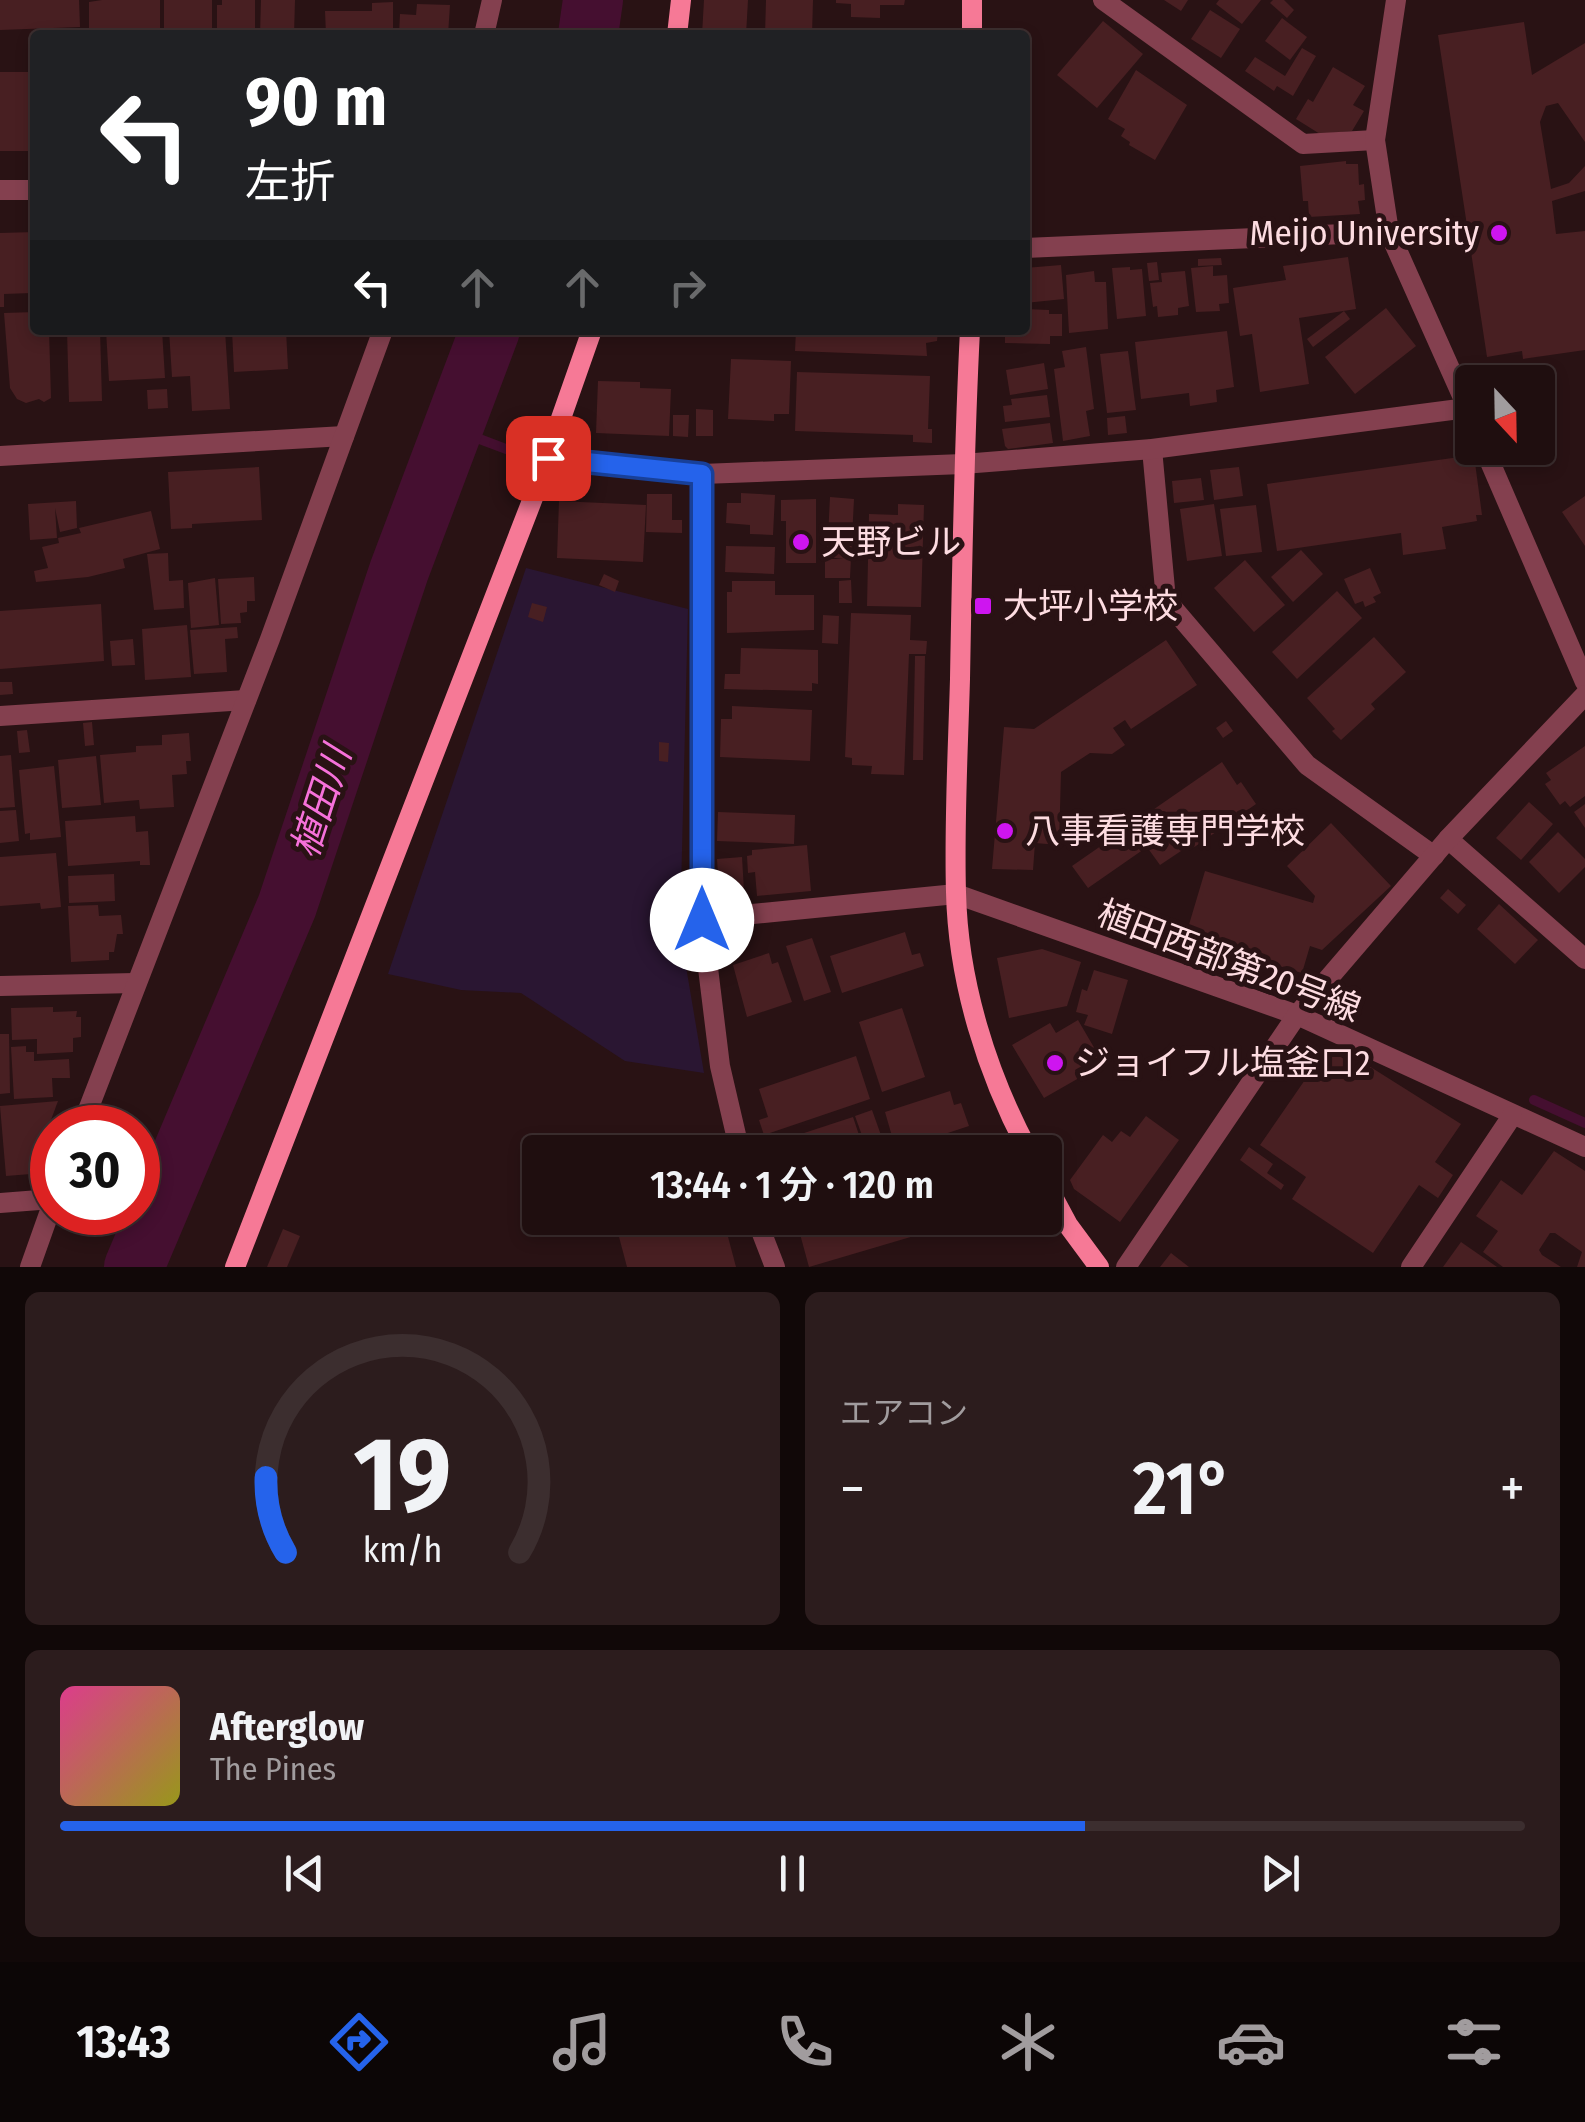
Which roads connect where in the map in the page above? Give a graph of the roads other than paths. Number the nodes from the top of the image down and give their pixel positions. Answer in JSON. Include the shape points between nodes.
{"nodes":[{"id":1,"x":492,"y":0,"type":"edge"},
{"id":2,"x":681,"y":0,"type":"edge"},
{"id":3,"x":972,"y":0,"type":"edge"},
{"id":4,"x":1103,"y":0,"type":"edge"},
{"id":5,"x":1396,"y":0,"type":"edge"},
{"id":6,"x":485,"y":30,"type":"edge"},
{"id":7,"x":678,"y":30,"type":"edge"},
{"id":8,"x":972,"y":30,"type":"edge"},
{"id":9,"x":1376,"y":140,"type":"junction"},
{"id":10,"x":0,"y":190,"type":"edge"},
{"id":11,"x":30,"y":190,"type":"edge"},
{"id":12,"x":1388,"y":232,"type":"junction"},
{"id":13,"x":1030,"y":248,"type":"edge"},
{"id":14,"x":381,"y":335,"type":"edge"},
{"id":15,"x":590,"y":335,"type":"edge"},
{"id":16,"x":970,"y":335,"type":"edge"},
{"id":17,"x":1455,"y":381,"type":"edge"},
{"id":18,"x":1455,"y":416,"type":"edge"},
{"id":19,"x":344,"y":436,"type":"junction"},
{"id":20,"x":1152,"y":449,"type":"junction"},
{"id":21,"x":0,"y":456,"type":"edge"},
{"id":22,"x":548,"y":458,"type":"junction"},
{"id":23,"x":963,"y":464,"type":"junction"},
{"id":24,"x":1491,"y":465,"type":"edge"},
{"id":25,"x":702,"y":474,"type":"junction"},
{"id":26,"x":1585,"y":682,"type":"edge"},
{"id":27,"x":1585,"y":695,"type":"edge"},
{"id":28,"x":246,"y":700,"type":"junction"},
{"id":29,"x":0,"y":716,"type":"edge"},
{"id":30,"x":1441,"y":847,"type":"junction"},
{"id":31,"x":956,"y":894,"type":"junction"},
{"id":32,"x":702,"y":920,"type":"junction"},
{"id":33,"x":1585,"y":959,"type":"edge"},
{"id":34,"x":136,"y":983,"type":"junction"},
{"id":35,"x":0,"y":986,"type":"edge"},
{"id":36,"x":1297,"y":1016,"type":"junction"},
{"id":37,"x":90,"y":1105,"type":"edge"},
{"id":38,"x":1512,"y":1116,"type":"junction"},
{"id":39,"x":736,"y":1135,"type":"edge"},
{"id":40,"x":1020,"y":1135,"type":"edge"},
{"id":41,"x":1585,"y":1147,"type":"edge"},
{"id":42,"x":30,"y":1202,"type":"edge"},
{"id":43,"x":0,"y":1203,"type":"edge"},
{"id":44,"x":1062,"y":1214,"type":"edge"},
{"id":45,"x":41,"y":1235,"type":"edge"},
{"id":46,"x":763,"y":1235,"type":"edge"},
{"id":47,"x":30,"y":1267,"type":"edge"},
{"id":48,"x":235,"y":1267,"type":"edge"},
{"id":49,"x":775,"y":1267,"type":"edge"},
{"id":50,"x":1099,"y":1267,"type":"edge"},
{"id":51,"x":1126,"y":1267,"type":"edge"},
{"id":52,"x":1411,"y":1267,"type":"edge"}],
"edges":[{"from":1,"to":6,"type":"street"},
{"from":2,"to":7,"type":"street"},
{"from":3,"to":8,"type":"street"},
{"from":4,"to":9,"type":"street","via":[[1303,144]]},
{"from":5,"to":9,"type":"street"},
{"from":9,"to":12,"type":"street"},
{"from":10,"to":11,"type":"street"},
{"from":12,"to":13,"type":"street"},
{"from":12,"to":17,"type":"street"},
{"from":14,"to":19,"type":"street"},
{"from":15,"to":22,"type":"street"},
{"from":16,"to":23,"type":"street"},
{"from":18,"to":20,"type":"street"},
{"from":19,"to":21,"type":"street"},
{"from":19,"to":28,"type":"street"},
{"from":20,"to":23,"type":"street"},
{"from":20,"to":30,"type":"street","via":[[1166,600],[1307,764]]},
{"from":22,"to":25,"type":"street"},
{"from":22,"to":48,"type":"street"},
{"from":23,"to":25,"type":"street"},
{"from":23,"to":31,"type":"street"},
{"from":24,"to":26,"type":"street"},
{"from":25,"to":32,"type":"street"},
{"from":27,"to":30,"type":"street"},
{"from":28,"to":29,"type":"street"},
{"from":28,"to":34,"type":"street"},
{"from":30,"to":33,"type":"street"},
{"from":30,"to":36,"type":"street"},
{"from":31,"to":32,"type":"street"},
{"from":31,"to":36,"type":"street","name":"植田西部第20号線"},
{"from":31,"to":40,"type":"street","via":[[981,1039]]},
{"from":32,"to":39,"type":"street","via":[[720,1066]]},
{"from":34,"to":35,"type":"street"},
{"from":34,"to":37,"type":"street"},
{"from":36,"to":38,"type":"street","name":"植田西部第20号線"},
{"from":36,"to":51,"type":"street"},
{"from":38,"to":41,"type":"street","name":"植田西部第20号線"},
{"from":38,"to":52,"type":"street"},
{"from":42,"to":43,"type":"street"},
{"from":44,"to":50,"type":"street"},
{"from":45,"to":47,"type":"street"},
{"from":46,"to":49,"type":"street"}]}
